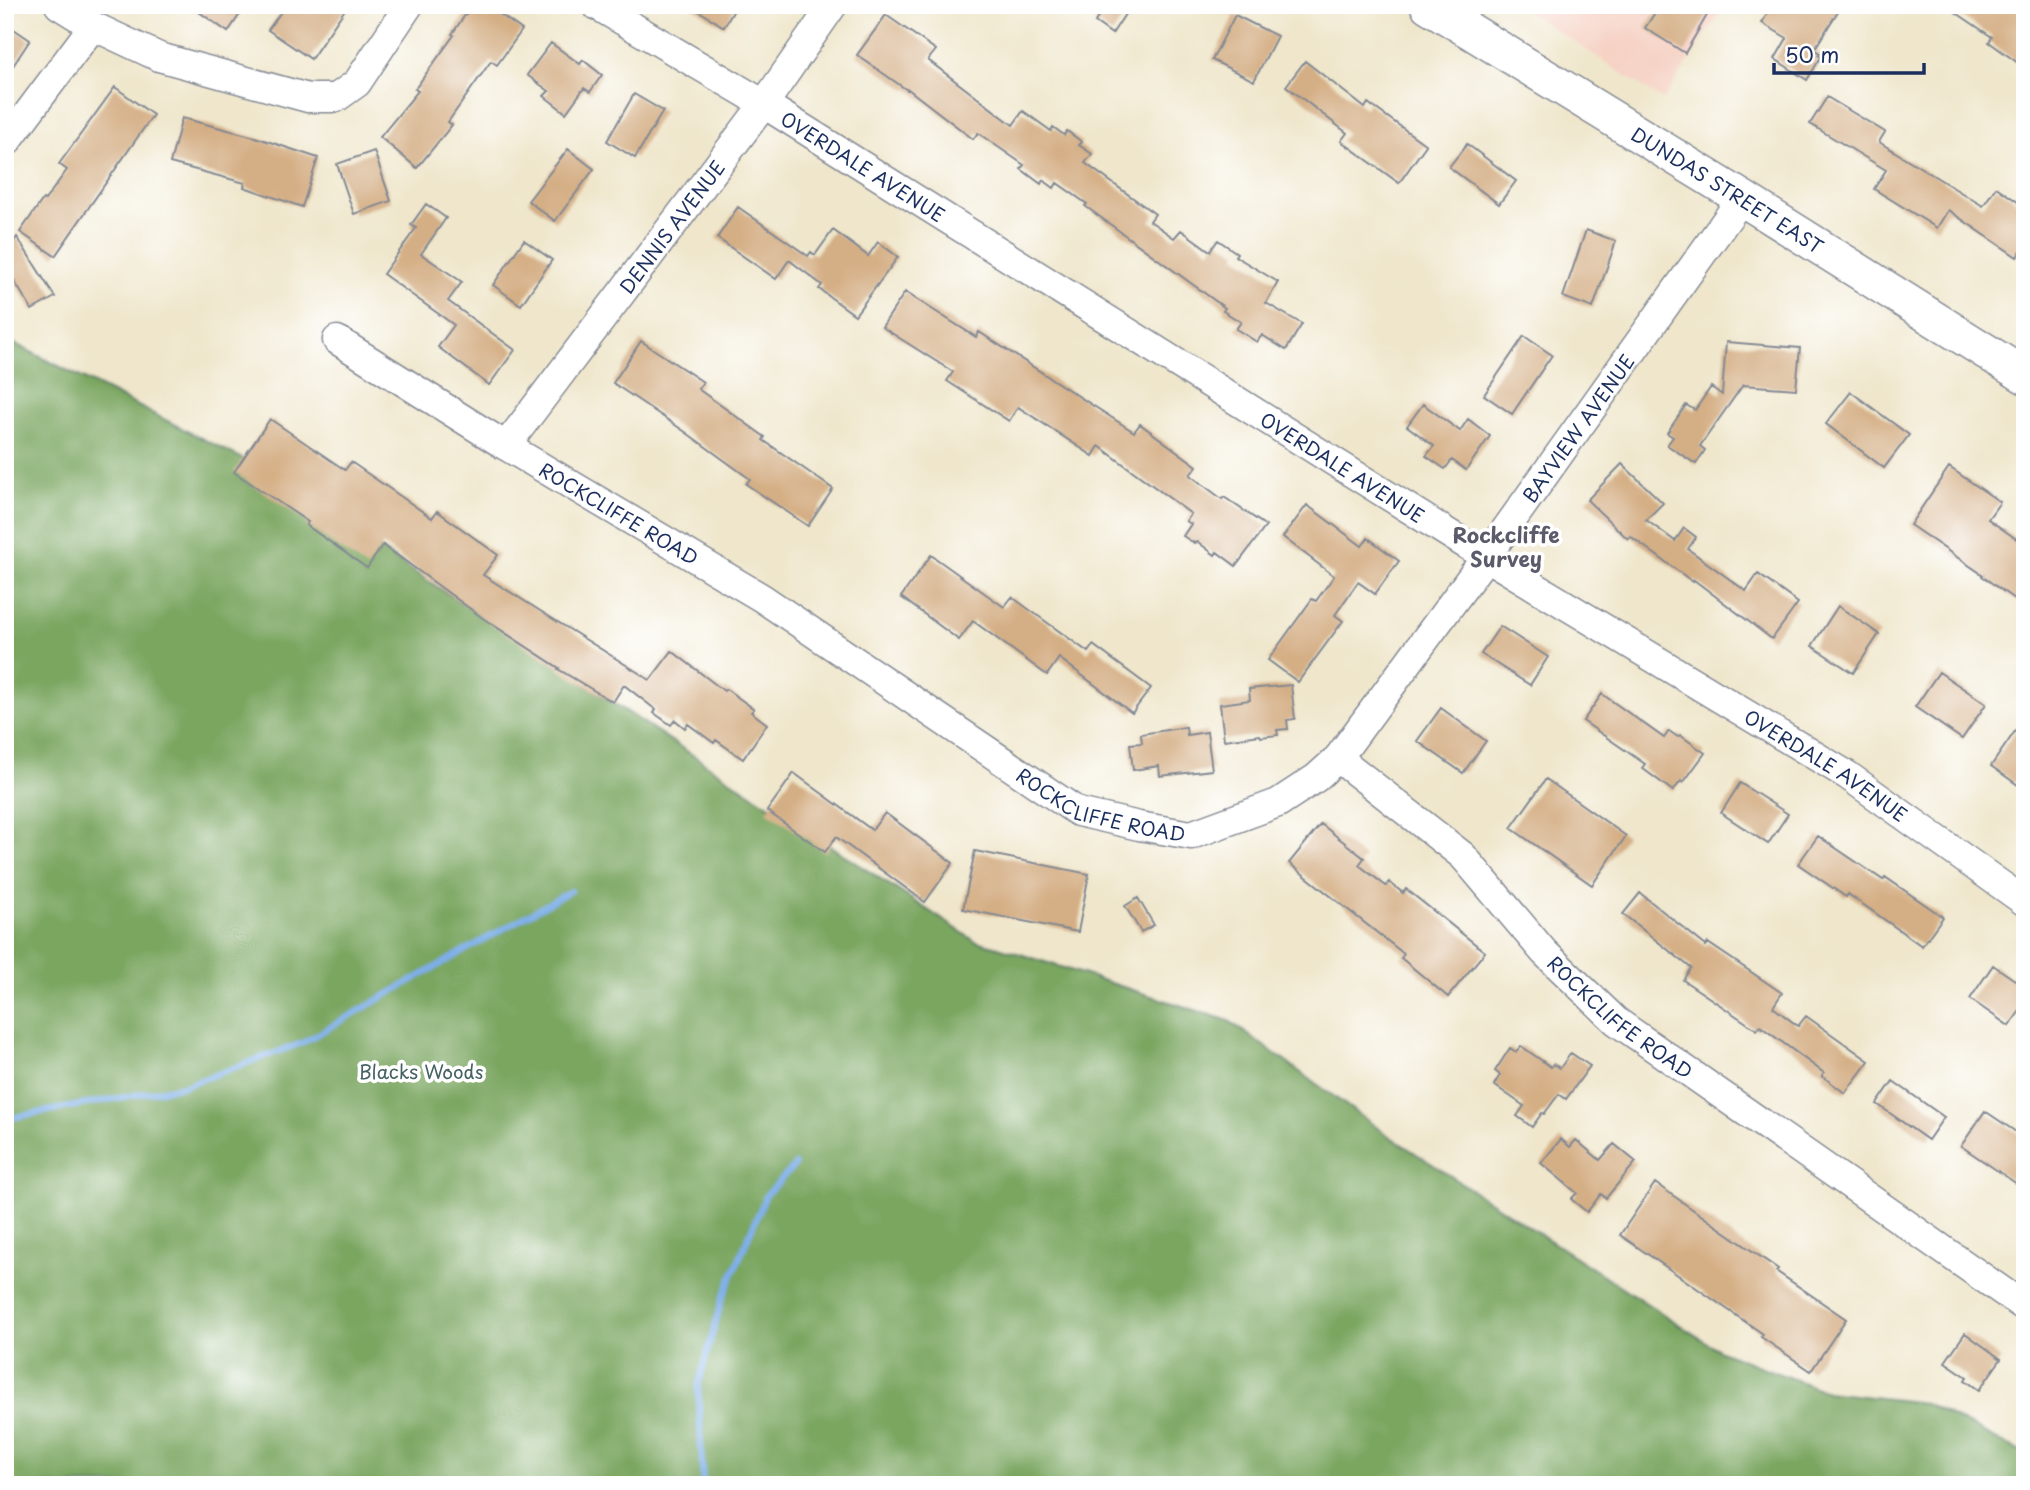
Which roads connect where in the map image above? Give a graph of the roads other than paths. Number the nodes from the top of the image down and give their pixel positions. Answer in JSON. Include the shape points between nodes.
{"nodes":[{"id":1,"x":59,"y":5,"type":"edge"},
{"id":2,"x":409,"y":5,"type":"edge"},
{"id":3,"x":597,"y":5,"type":"edge"},
{"id":4,"x":833,"y":5,"type":"edge"},
{"id":5,"x":1428,"y":5,"type":"edge"},
{"id":6,"x":93,"y":26,"type":"junction"},
{"id":7,"x":764,"y":104,"type":"junction"},
{"id":8,"x":5,"y":144,"type":"edge"},
{"id":9,"x":1742,"y":198,"type":"junction"},
{"id":10,"x":337,"y":340,"type":"dead end"},
{"id":11,"x":2022,"y":368,"type":"edge"},
{"id":12,"x":506,"y":446,"type":"junction"},
{"id":13,"x":1486,"y":557,"type":"junction"},
{"id":14,"x":1338,"y":758,"type":"junction"},
{"id":15,"x":2025,"y":902,"type":"edge"},
{"id":16,"x":2025,"y":1307,"type":"edge"}],
"edges":[{"from":1,"to":6,"type":"street"},
{"from":2,"to":6,"type":"street","via":[[357,83],[336,98],[308,98],[159,57]]},
{"from":3,"to":7,"type":"street","name":"OVERDALE AVENUE"},
{"from":4,"to":7,"type":"street","name":"DENNIS AVENUE"},
{"from":5,"to":9,"type":"main road","name":"DUNDAS STREET EAST"},
{"from":6,"to":8,"type":"street"},
{"from":7,"to":12,"type":"street","name":"DENNIS AVENUE"},
{"from":7,"to":13,"type":"street","name":"OVERDALE AVENUE"},
{"from":9,"to":11,"type":"main road","name":"DUNDAS STREET EAST"},
{"from":9,"to":13,"type":"street","name":"BAYVIEW AVENUE"},
{"from":10,"to":12,"type":"street","name":"ROCKCLIFFE ROAD"},
{"from":12,"to":14,"type":"street","name":"ROCKCLIFFE ROAD","via":[[762,598],[1078,812],[1191,835],[1278,803]]},
{"from":13,"to":14,"type":"street","name":"BAYVIEW AVENUE"},
{"from":13,"to":15,"type":"street","name":"OVERDALE AVENUE","via":[[1847,775]]},
{"from":14,"to":16,"type":"street","name":"ROCKCLIFFE ROAD","via":[[1463,856],[1544,952],[1616,1021]]}]}
